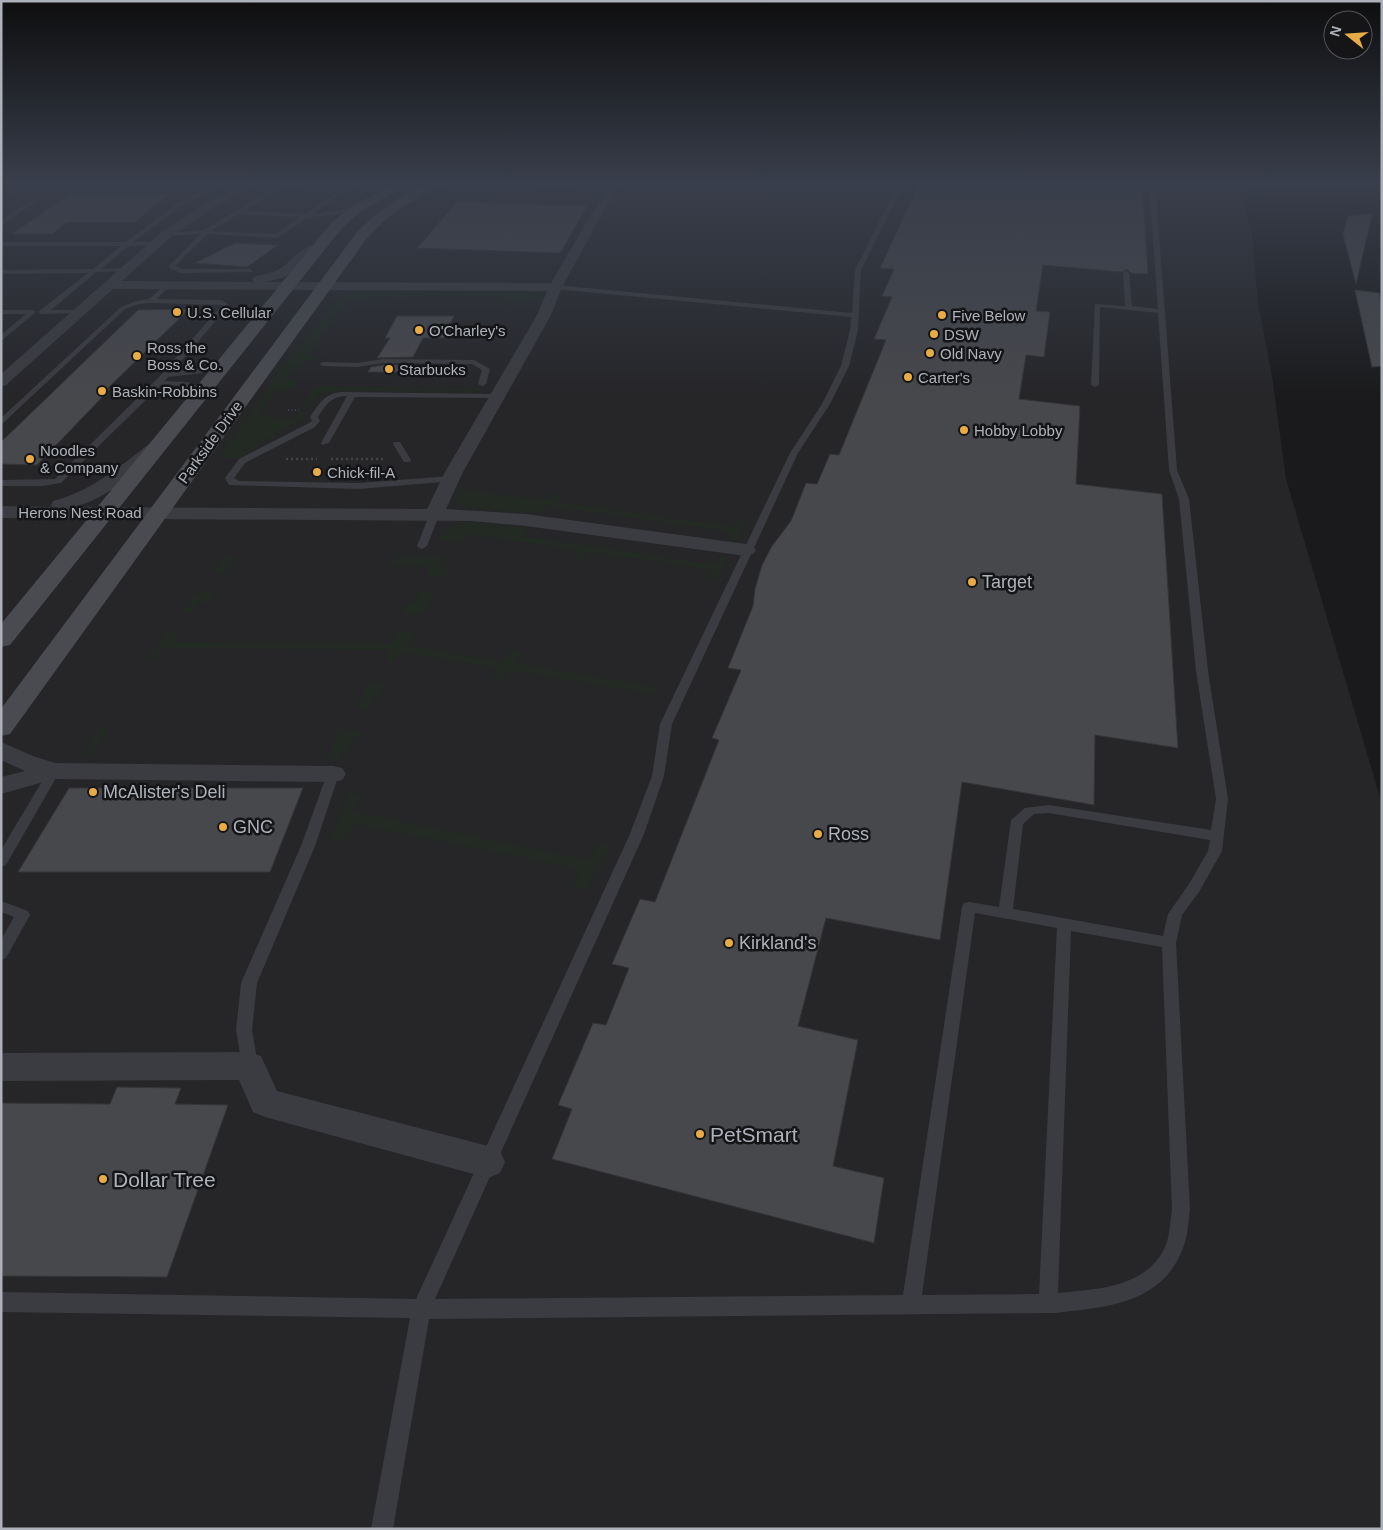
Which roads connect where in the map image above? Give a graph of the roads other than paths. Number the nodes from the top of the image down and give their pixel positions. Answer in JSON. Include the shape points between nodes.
{"nodes":[{"id":1,"x":114,"y":253,"type":"edge"},
{"id":2,"x":146,"y":253,"type":"edge"},
{"id":3,"x":185,"y":253,"type":"edge"},
{"id":4,"x":307,"y":253,"type":"edge"},
{"id":5,"x":314,"y":253,"type":"edge"},
{"id":6,"x":350,"y":253,"type":"edge"},
{"id":7,"x":575,"y":253,"type":"edge"},
{"id":8,"x":866,"y":253,"type":"edge"},
{"id":9,"x":1156,"y":253,"type":"edge"},
{"id":10,"x":128,"y":270,"type":"junction"},
{"id":11,"x":93,"y":271,"type":"junction"},
{"id":12,"x":190,"y":271,"type":"junction"},
{"id":13,"x":250,"y":271,"type":"dead end"},
{"id":14,"x":1,"y":272,"type":"edge"},
{"id":15,"x":1126,"y":273,"type":"dead end"},
{"id":16,"x":111,"y":285,"type":"junction"},
{"id":17,"x":172,"y":285,"type":"junction"},
{"id":18,"x":217,"y":285,"type":"junction"},
{"id":19,"x":288,"y":285,"type":"junction"},
{"id":20,"x":326,"y":285,"type":"junction"},
{"id":21,"x":556,"y":287,"type":"junction"},
{"id":22,"x":151,"y":301,"type":"junction"},
{"id":23,"x":1129,"y":308,"type":"junction"},
{"id":24,"x":1160,"y":311,"type":"junction"},
{"id":25,"x":1,"y":312,"type":"edge"},
{"id":26,"x":33,"y":312,"type":"junction"},
{"id":27,"x":44,"y":312,"type":"junction"},
{"id":28,"x":81,"y":312,"type":"junction"},
{"id":29,"x":854,"y":315,"type":"junction"},
{"id":30,"x":1,"y":327,"type":"edge"},
{"id":31,"x":15,"y":327,"type":"junction"},
{"id":32,"x":1,"y":339,"type":"edge"},
{"id":33,"x":223,"y":364,"type":"junction"},
{"id":34,"x":323,"y":364,"type":"dead end"},
{"id":35,"x":165,"y":375,"type":"junction"},
{"id":36,"x":4,"y":377,"type":"edge"},
{"id":37,"x":158,"y":383,"type":"junction"},
{"id":38,"x":482,"y":384,"type":"dead end"},
{"id":39,"x":1095,"y":385,"type":"dead end"},
{"id":40,"x":201,"y":391,"type":"junction"},
{"id":41,"x":351,"y":396,"type":"junction"},
{"id":42,"x":497,"y":396,"type":"junction"},
{"id":43,"x":1,"y":423,"type":"edge"},
{"id":44,"x":325,"y":443,"type":"dead end"},
{"id":45,"x":397,"y":444,"type":"dead end"},
{"id":46,"x":155,"y":448,"type":"junction"},
{"id":47,"x":407,"y":460,"type":"road end"},
{"id":48,"x":451,"y":479,"type":"junction"},
{"id":49,"x":1,"y":483,"type":"edge"},
{"id":50,"x":1,"y":512,"type":"edge"},
{"id":51,"x":28,"y":512,"type":"junction"},
{"id":52,"x":103,"y":512,"type":"junction"},
{"id":53,"x":158,"y":512,"type":"junction"},
{"id":54,"x":435,"y":513,"type":"junction"},
{"id":55,"x":422,"y":546,"type":"dead end"},
{"id":56,"x":746,"y":550,"type":"junction"},
{"id":57,"x":9,"y":622,"type":"edge"},
{"id":58,"x":1,"y":640,"type":"edge"},
{"id":59,"x":1,"y":728,"type":"edge"},
{"id":60,"x":1,"y":750,"type":"edge"},
{"id":61,"x":54,"y":772,"type":"junction"},
{"id":62,"x":333,"y":774,"type":"joint"},
{"id":63,"x":1,"y":786,"type":"edge"},
{"id":64,"x":1218,"y":836,"type":"junction"},
{"id":65,"x":1,"y":862,"type":"edge"},
{"id":66,"x":1,"y":906,"type":"edge"},
{"id":67,"x":1006,"y":914,"type":"junction"},
{"id":68,"x":1064,"y":924,"type":"junction"},
{"id":69,"x":1169,"y":943,"type":"junction"},
{"id":70,"x":1,"y":954,"type":"edge"},
{"id":71,"x":250,"y":1066,"type":"junction"},
{"id":72,"x":1,"y":1067,"type":"edge"},
{"id":73,"x":488,"y":1162,"type":"junction"},
{"id":74,"x":1,"y":1302,"type":"edge"},
{"id":75,"x":1048,"y":1303,"type":"junction"},
{"id":76,"x":911,"y":1305,"type":"junction"},
{"id":77,"x":421,"y":1309,"type":"junction"},
{"id":78,"x":382,"y":1529,"type":"edge"}],
"edges":[{"from":1,"to":11,"type":"lane"},
{"from":2,"to":10,"type":"street"},
{"from":3,"to":12,"type":"lane","via":[[172,267]]},
{"from":4,"to":18,"type":"street","via":[[274,276]]},
{"from":5,"to":19,"type":"street"},
{"from":6,"to":20,"type":"street","name":"Parkside Drive"},
{"from":7,"to":21,"type":"street"},
{"from":8,"to":29,"type":"lane","via":[[858,270]]},
{"from":9,"to":24,"type":"lane"},
{"from":10,"to":11,"type":"lane"},
{"from":10,"to":16,"type":"street"},
{"from":11,"to":14,"type":"lane"},
{"from":11,"to":27,"type":"lane"},
{"from":12,"to":13,"type":"lane"},
{"from":12,"to":17,"type":"lane"},
{"from":15,"to":23,"type":"lane"},
{"from":16,"to":17,"type":"street"},
{"from":16,"to":28,"type":"street"},
{"from":17,"to":18,"type":"street"},
{"from":17,"to":22,"type":"lane"},
{"from":18,"to":19,"type":"street"},
{"from":19,"to":20,"type":"street"},
{"from":19,"to":33,"type":"street"},
{"from":20,"to":21,"type":"street"},
{"from":20,"to":53,"type":"street","name":"Parkside Drive"},
{"from":21,"to":29,"type":"lane"},
{"from":21,"to":42,"type":"street","via":[[544,316]]},
{"from":22,"to":35,"type":"lane","via":[[222,302],[226,305]]},
{"from":22,"to":43,"type":"lane","via":[[123,308]]},
{"from":23,"to":24,"type":"lane"},
{"from":23,"to":39,"type":"lane","via":[[1097,306]]},
{"from":24,"to":64,"type":"lane","via":[[1174,470],[1184,499],[1202,671],[1222,799]]},
{"from":25,"to":26,"type":"lane"},
{"from":26,"to":27,"type":"lane"},
{"from":26,"to":31,"type":"lane"},
{"from":27,"to":28,"type":"lane"},
{"from":28,"to":36,"type":"street"},
{"from":29,"to":56,"type":"lane","via":[[852,340],[841,376],[794,453]]},
{"from":30,"to":31,"type":"lane"},
{"from":31,"to":32,"type":"lane"},
{"from":33,"to":35,"type":"lane","via":[[189,374]]},
{"from":33,"to":40,"type":"street"},
{"from":34,"to":38,"type":"lane","via":[[474,362],[486,369]]},
{"from":35,"to":37,"type":"lane"},
{"from":37,"to":40,"type":"lane","via":[[187,384]]},
{"from":37,"to":49,"type":"lane","via":[[58,481]]},
{"from":40,"to":46,"type":"street"},
{"from":41,"to":42,"type":"lane"},
{"from":41,"to":44,"type":"lane"},
{"from":41,"to":48,"type":"lane","via":[[337,394],[327,398],[312,425],[238,464],[229,481],[240,484],[359,486]]},
{"from":42,"to":48,"type":"street"},
{"from":45,"to":47,"type":"lane"},
{"from":46,"to":51,"type":"street","via":[[111,484],[91,495]]},
{"from":46,"to":52,"type":"street"},
{"from":48,"to":54,"type":"street"},
{"from":50,"to":51,"type":"street","name":"Herons Nest Road"},
{"from":51,"to":52,"type":"street","name":"Herons Nest Road"},
{"from":52,"to":53,"type":"street","name":"Herons Nest Road"},
{"from":52,"to":57,"type":"street"},
{"from":53,"to":54,"type":"street","name":"Herons Nest Road"},
{"from":53,"to":59,"type":"street","name":"Parkside Drive"},
{"from":54,"to":55,"type":"lane"},
{"from":54,"to":56,"type":"street","name":"Herons Nest Road","via":[[526,520]]},
{"from":56,"to":73,"type":"lane","via":[[666,724],[658,776],[637,834]]},
{"from":57,"to":58,"type":"street"},
{"from":60,"to":61,"type":"street"},
{"from":61,"to":62,"type":"street"},
{"from":61,"to":63,"type":"street"},
{"from":61,"to":65,"type":"lane"},
{"from":62,"to":71,"type":"lane","via":[[308,846],[249,983],[244,1030]]},
{"from":64,"to":67,"type":"lane","via":[[1048,809],[1029,811],[1022,814],[1016,823]]},
{"from":64,"to":69,"type":"lane","via":[[1215,851],[1175,914]]},
{"from":66,"to":70,"type":"lane","via":[[23,915]]},
{"from":67,"to":68,"type":"lane"},
{"from":67,"to":76,"type":"lane","via":[[968,907]]},
{"from":68,"to":69,"type":"lane"},
{"from":68,"to":75,"type":"lane"},
{"from":69,"to":75,"type":"lane","via":[[1181,1210],[1173,1250],[1161,1270],[1142,1286],[1116,1296]]},
{"from":71,"to":72,"type":"street"},
{"from":71,"to":73,"type":"street","via":[[265,1102]]},
{"from":73,"to":77,"type":"lane"},
{"from":74,"to":77,"type":"lane"},
{"from":75,"to":76,"type":"lane"},
{"from":76,"to":77,"type":"lane"},
{"from":77,"to":78,"type":"lane"}]}
